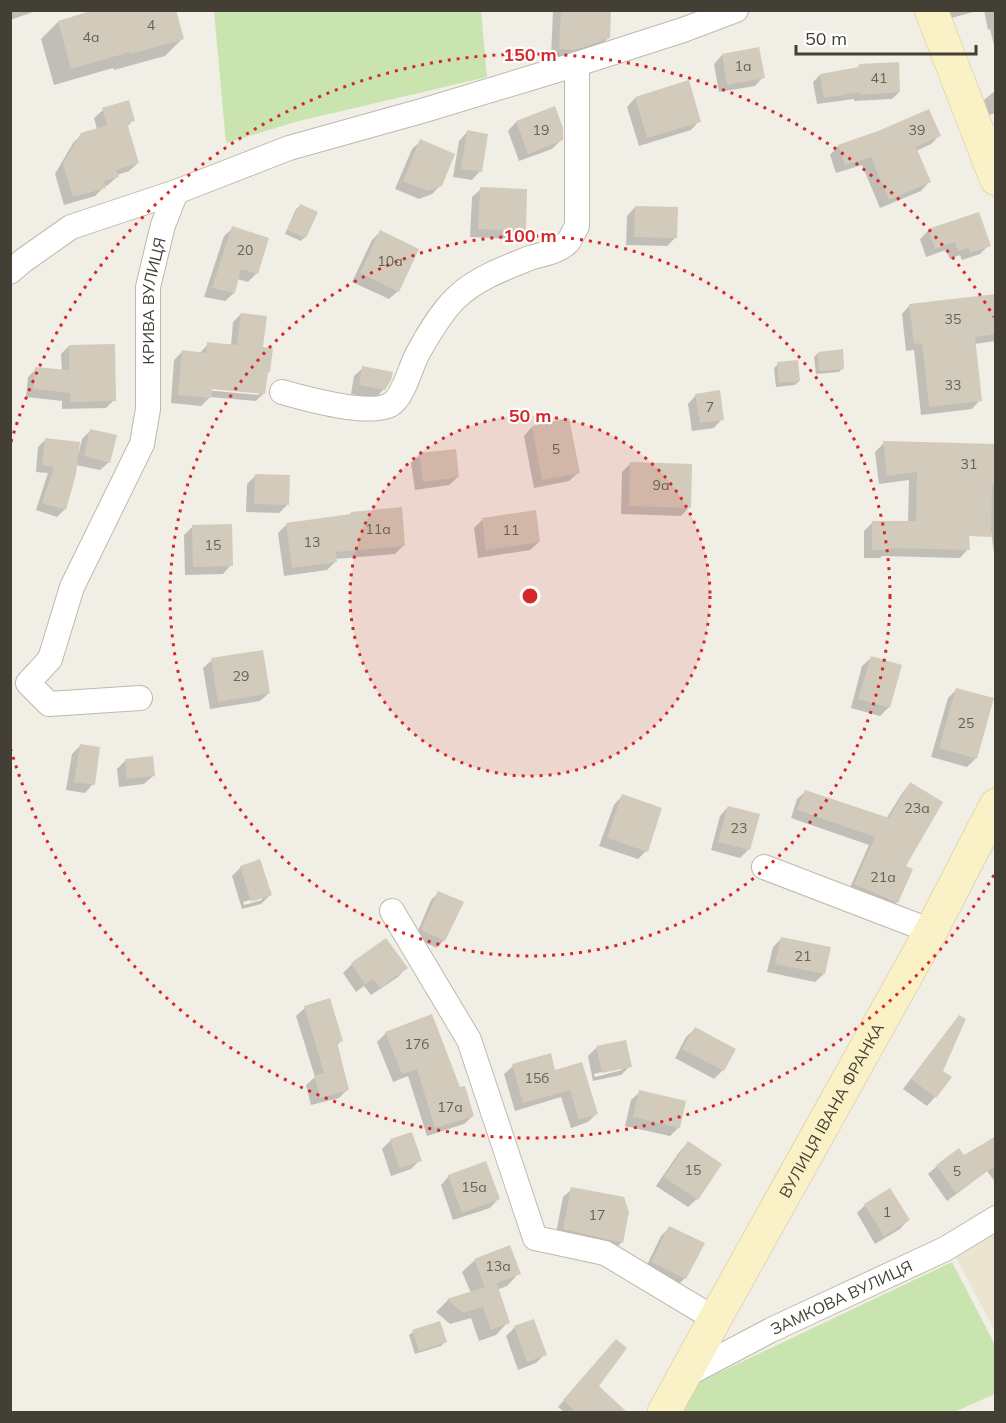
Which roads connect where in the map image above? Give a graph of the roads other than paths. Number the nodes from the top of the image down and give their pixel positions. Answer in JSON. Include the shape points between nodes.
{"nodes":[{"id":1,"x":736,"y":10,"type":"edge"},
{"id":2,"x":931,"y":10,"type":"edge"},
{"id":3,"x":577,"y":64,"type":"junction"},
{"id":4,"x":996,"y":179,"type":"edge"},
{"id":5,"x":176,"y":192,"type":"junction"},
{"id":6,"x":10,"y":272,"type":"edge"},
{"id":7,"x":282,"y":392,"type":"dead end"},
{"id":8,"x":140,"y":698,"type":"dead end"},
{"id":9,"x":996,"y":805,"type":"edge"},
{"id":10,"x":764,"y":867,"type":"dead end"},
{"id":11,"x":392,"y":911,"type":"dead end"},
{"id":12,"x":931,"y":931,"type":"junction"},
{"id":13,"x":996,"y":1218,"type":"edge"},
{"id":14,"x":715,"y":1319,"type":"junction"},
{"id":15,"x":684,"y":1376,"type":"junction"},
{"id":16,"x":664,"y":1413,"type":"edge"}],
"edges":[{"from":1,"to":3,"type":"street"},
{"from":2,"to":4,"type":"street"},
{"from":3,"to":5,"type":"street","via":[[290,148]]},
{"from":3,"to":7,"type":"street","via":[[577,226],[568,241],[562,247],[483,278],[457,297],[434,326],[392,404],[365,408],[327,404]]},
{"from":5,"to":6,"type":"street","via":[[71,227]]},
{"from":5,"to":8,"type":"street","name":"КРИВА ВУЛИЦЯ","via":[[163,225],[148,287],[148,409],[142,444],[72,587],[50,658],[28,683],[49,704]]},
{"from":9,"to":12,"type":"street","name":"ВУЛИЦЯ ІВАНА ФРАНКА"},
{"from":10,"to":12,"type":"street"},
{"from":11,"to":14,"type":"street","via":[[469,1040],[535,1238],[605,1253]]},
{"from":12,"to":14,"type":"street","name":"ВУЛИЦЯ ІВАНА ФРАНКА"},
{"from":13,"to":15,"type":"street","name":"ЗАМКОВА ВУЛИЦЯ","via":[[945,1249],[771,1330]]},
{"from":14,"to":15,"type":"street","name":"ВУЛИЦЯ ІВАНА ФРАНКА"},
{"from":15,"to":16,"type":"street","name":"ВУЛИЦЯ ІВАНА ФРАНКА"}]}
